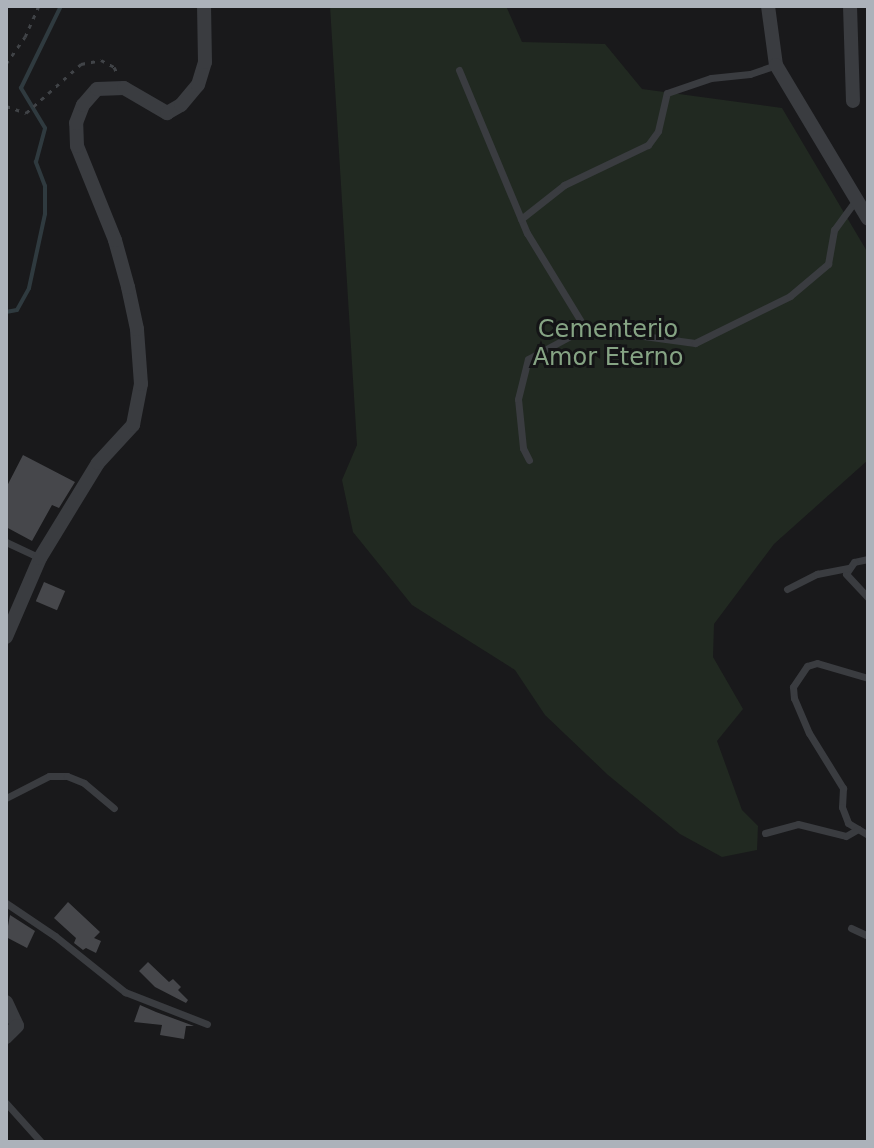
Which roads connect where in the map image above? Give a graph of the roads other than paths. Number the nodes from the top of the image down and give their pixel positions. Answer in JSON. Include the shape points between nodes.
{"nodes":[{"id":1,"x":204,"y":6,"type":"edge"},
{"id":2,"x":768,"y":6,"type":"edge"},
{"id":3,"x":850,"y":6,"type":"edge"},
{"id":4,"x":776,"y":65,"type":"junction"},
{"id":5,"x":459,"y":70,"type":"dead end"},
{"id":6,"x":853,"y":101,"type":"dead end"},
{"id":7,"x":857,"y":198,"type":"junction"},
{"id":8,"x":521,"y":219,"type":"junction"},
{"id":9,"x":868,"y":219,"type":"edge"},
{"id":10,"x":585,"y":328,"type":"junction"},
{"id":11,"x":529,"y":460,"type":"dead end"},
{"id":12,"x":6,"y":542,"type":"edge"},
{"id":13,"x":40,"y":558,"type":"junction"},
{"id":14,"x":868,"y":559,"type":"edge"},
{"id":15,"x":848,"y":568,"type":"junction"},
{"id":16,"x":787,"y":589,"type":"dead end"},
{"id":17,"x":868,"y":598,"type":"edge"},
{"id":18,"x":6,"y":637,"type":"edge"},
{"id":19,"x":868,"y":678,"type":"edge"},
{"id":20,"x":6,"y":798,"type":"edge"},
{"id":21,"x":114,"y":808,"type":"dead end"},
{"id":22,"x":858,"y":829,"type":"junction"},
{"id":23,"x":765,"y":833,"type":"dead end"},
{"id":24,"x":868,"y":835,"type":"edge"},
{"id":25,"x":6,"y":903,"type":"edge"},
{"id":26,"x":851,"y":928,"type":"dead end"},
{"id":27,"x":868,"y":936,"type":"edge"},
{"id":28,"x":6,"y":1002,"type":"edge"},
{"id":29,"x":207,"y":1024,"type":"dead end"},
{"id":30,"x":6,"y":1037,"type":"edge"},
{"id":31,"x":6,"y":1103,"type":"edge"},
{"id":32,"x":41,"y":1142,"type":"edge"}],
"edges":[{"from":1,"to":13,"type":"street","via":[[205,62],[198,85],[181,105],[167,113],[124,88],[97,89],[76,123],[77,146],[115,240],[137,329],[141,384],[133,425],[98,463]]},
{"from":2,"to":4,"type":"street"},
{"from":3,"to":6,"type":"street"},
{"from":4,"to":7,"type":"street"},
{"from":4,"to":8,"type":"lane","via":[[667,93],[658,131],[648,145],[564,185]]},
{"from":5,"to":8,"type":"lane"},
{"from":7,"to":9,"type":"street"},
{"from":7,"to":10,"type":"lane","via":[[834,230],[828,264],[790,296],[695,343]]},
{"from":8,"to":10,"type":"lane"},
{"from":10,"to":11,"type":"lane","via":[[528,359],[518,399]]},
{"from":12,"to":13,"type":"lane"},
{"from":13,"to":18,"type":"street"},
{"from":14,"to":15,"type":"lane"},
{"from":15,"to":16,"type":"lane","via":[[817,574]]},
{"from":15,"to":17,"type":"lane","via":[[846,574]]},
{"from":19,"to":22,"type":"lane","via":[[817,663],[807,666],[793,687],[809,733],[843,788],[848,823]]},
{"from":20,"to":21,"type":"lane","via":[[49,776],[67,776]]},
{"from":22,"to":23,"type":"lane","via":[[846,836],[798,824]]},
{"from":22,"to":24,"type":"lane"},
{"from":25,"to":29,"type":"lane","via":[[125,992]]},
{"from":26,"to":27,"type":"lane"},
{"from":28,"to":30,"type":"street","via":[[17,1026]]},
{"from":31,"to":32,"type":"lane"}]}
